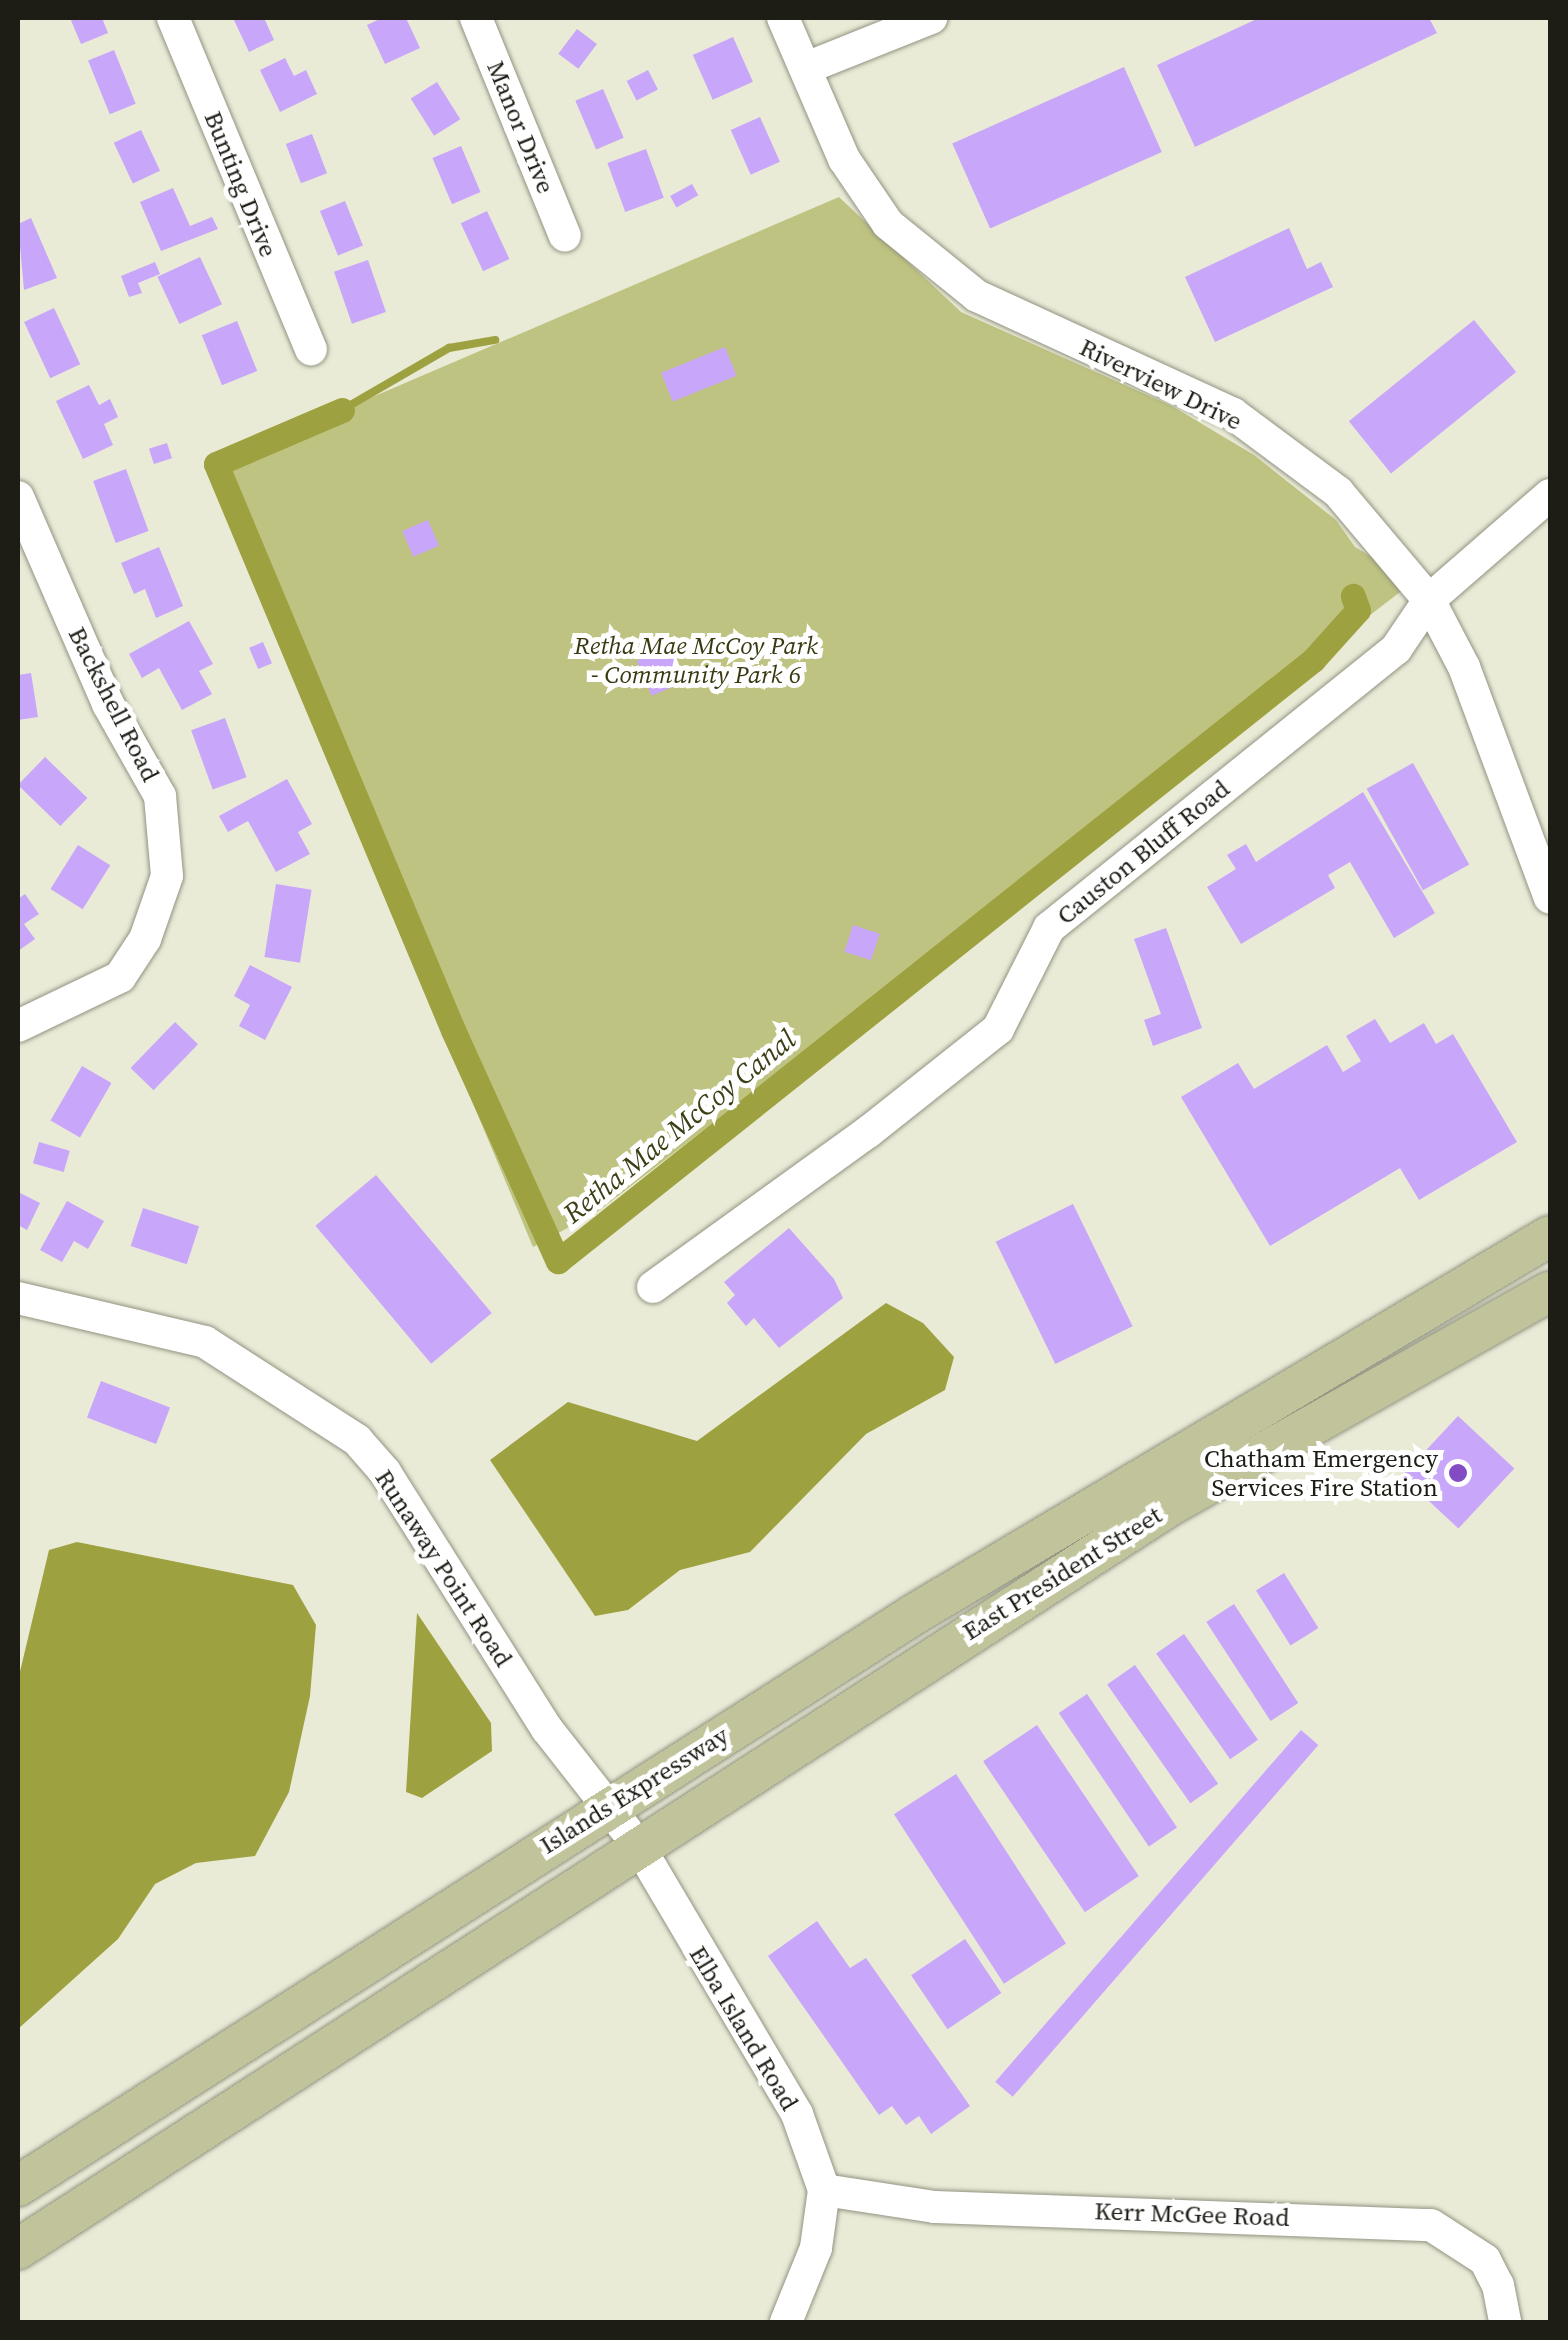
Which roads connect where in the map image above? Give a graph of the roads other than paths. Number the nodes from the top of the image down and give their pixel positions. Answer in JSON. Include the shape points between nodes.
{"nodes":[{"id":1,"x":172,"y":18,"type":"edge"},
{"id":2,"x":476,"y":18,"type":"edge"},
{"id":3,"x":783,"y":18,"type":"edge"},
{"id":4,"x":931,"y":18,"type":"edge"},
{"id":5,"x":806,"y":68,"type":"junction"},
{"id":6,"x":565,"y":236,"type":"dead end"},
{"id":7,"x":310,"y":350,"type":"dead end"},
{"id":8,"x":1550,"y":494,"type":"edge"},
{"id":9,"x":18,"y":497,"type":"edge"},
{"id":10,"x":1429,"y":600,"type":"junction"},
{"id":11,"x":1550,"y":898,"type":"edge"},
{"id":12,"x":18,"y":1026,"type":"edge"},
{"id":13,"x":1550,"y":1236,"type":"edge"},
{"id":14,"x":653,"y":1287,"type":"dead end"},
{"id":15,"x":1550,"y":1291,"type":"edge"},
{"id":16,"x":18,"y":1298,"type":"edge"},
{"id":17,"x":610,"y":1805,"type":"junction"},
{"id":18,"x":638,"y":1845,"type":"junction"},
{"id":19,"x":18,"y":2186,"type":"edge"},
{"id":20,"x":824,"y":2190,"type":"junction"},
{"id":21,"x":18,"y":2249,"type":"edge"},
{"id":22,"x":786,"y":2322,"type":"edge"},
{"id":23,"x":1505,"y":2322,"type":"edge"}],
"edges":[{"from":1,"to":7,"type":"street","name":"Bunting Drive"},
{"from":2,"to":6,"type":"street","name":"Manor Drive"},
{"from":3,"to":5,"type":"street","name":"Riverview Drive"},
{"from":4,"to":5,"type":"street"},
{"from":5,"to":10,"type":"street","name":"Riverview Drive","via":[[844,159],[888,224],[977,296],[1233,414],[1338,492]]},
{"from":8,"to":10,"type":"street","name":"Causton Bluff Road"},
{"from":9,"to":12,"type":"street","name":"Backshell Road","via":[[108,704],[160,796],[167,876],[145,940],[120,977]]},
{"from":10,"to":11,"type":"street","name":"Riverview Drive","via":[[1464,667]]},
{"from":10,"to":14,"type":"street","name":"Causton Bluff Road","via":[[1396,649],[1049,928],[998,1029]]},
{"from":13,"to":17,"type":"main road","name":"Islands Expressway","via":[[1257,1405]]},
{"from":15,"to":18,"type":"main road","name":"East President Street","via":[[1169,1506]]},
{"from":16,"to":17,"type":"street","name":"Runaway Point Road","via":[[206,1342],[357,1440],[386,1472],[547,1730]]},
{"from":17,"to":18,"type":"street","name":"Elba Island Road"},
{"from":17,"to":19,"type":"main road","name":"Islands Expressway"},
{"from":18,"to":20,"type":"street","name":"Elba Island Road","via":[[797,2114]]},
{"from":18,"to":21,"type":"main road","name":"Islands Expressway"},
{"from":20,"to":22,"type":"street","name":"Elba Island Road","via":[[816,2248]]},
{"from":20,"to":23,"type":"street","name":"Kerr McGee Road","via":[[934,2207],[1432,2225],[1485,2260]]}]}
